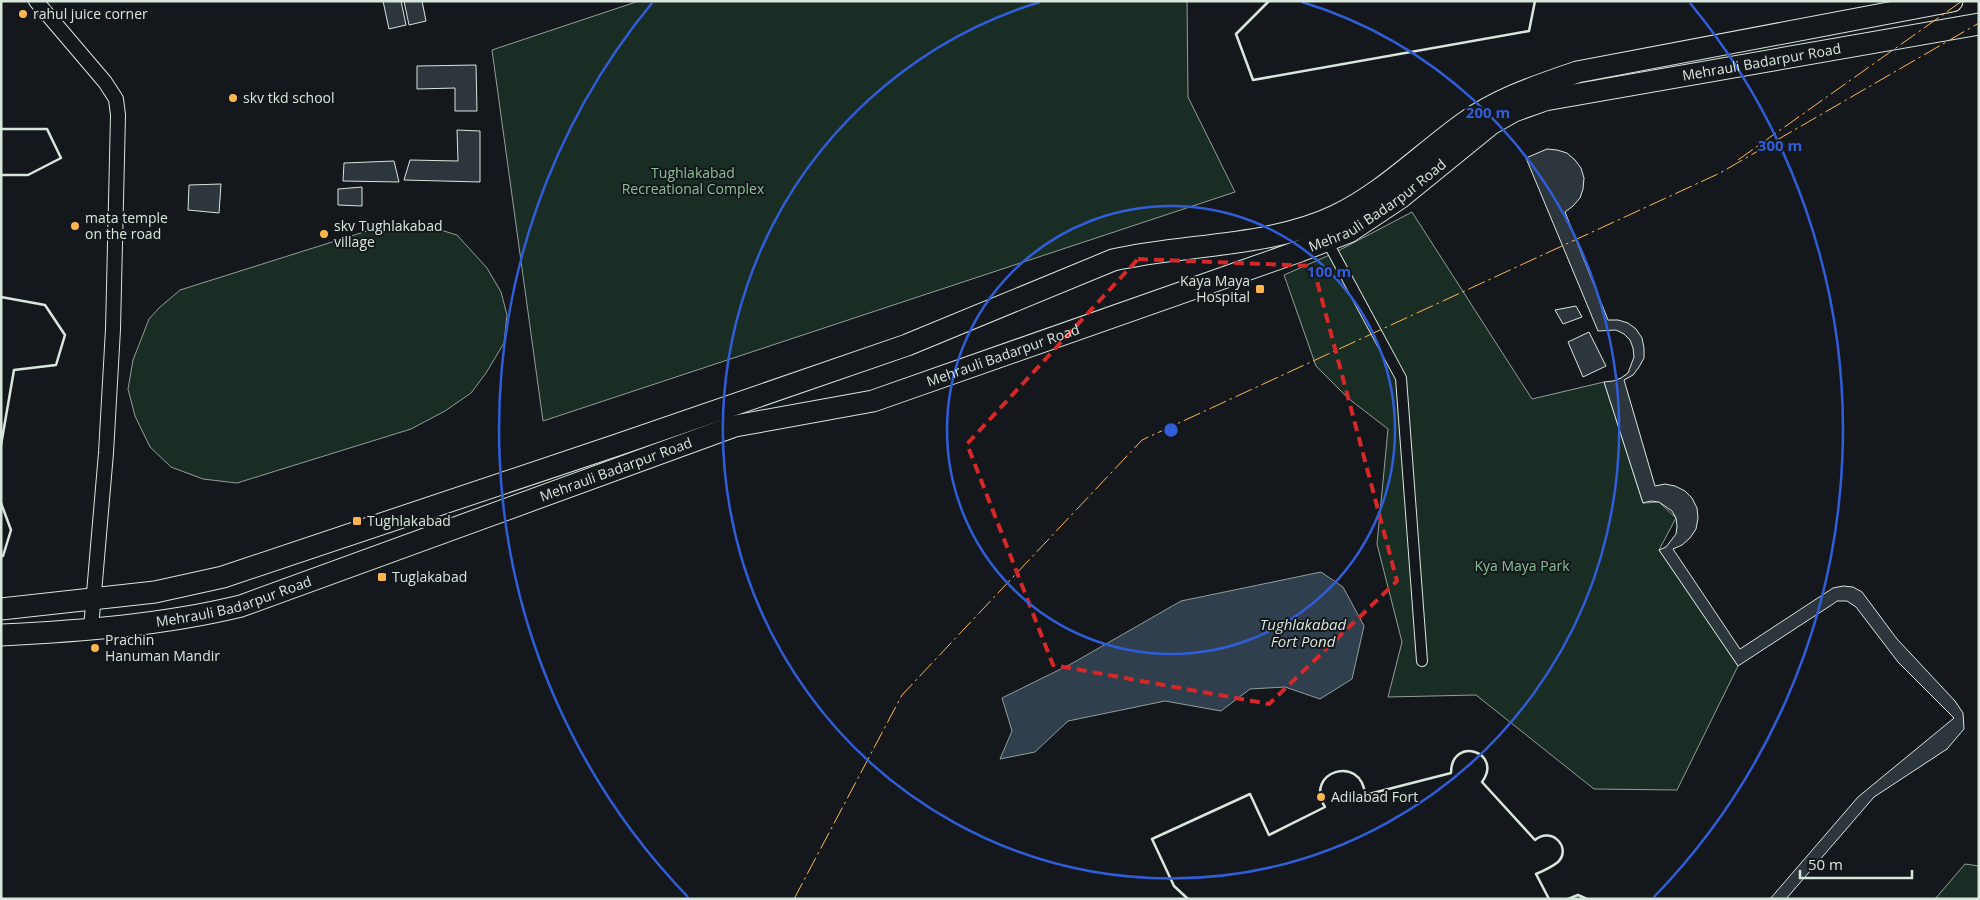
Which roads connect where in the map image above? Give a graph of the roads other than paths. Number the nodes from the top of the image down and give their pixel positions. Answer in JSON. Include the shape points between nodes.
{"nodes":[{"id":1,"x":36,"y":1,"type":"edge"},
{"id":2,"x":1952,"y":1,"type":"edge"},
{"id":3,"x":1979,"y":24,"type":"edge"},
{"id":4,"x":1327,"y":240,"type":"junction"},
{"id":5,"x":93,"y":598,"type":"junction"},
{"id":6,"x":1,"y":608,"type":"edge"},
{"id":7,"x":91,"y":628,"type":"junction"},
{"id":8,"x":1,"y":635,"type":"edge"},
{"id":9,"x":1422,"y":661,"type":"dead end"}],
"edges":[{"from":1,"to":5,"type":"street","via":[[105,82],[116,99],[118,115],[113,338]]},
{"from":2,"to":5,"type":"main road","name":"Mehrauli Badarpur Road","via":[[1577,72],[1494,104],[1465,122],[1358,204],[1310,226],[1282,234],[1146,252],[1113,260],[907,345],[223,577],[155,592]]},
{"from":3,"to":4,"type":"main road","name":"Mehrauli Badarpur Road","via":[[1545,100],[1514,111],[1491,124],[1400,198],[1348,232]]},
{"from":4,"to":7,"type":"main road","name":"Mehrauli Badarpur Road","via":[[873,401],[735,426],[241,606],[202,616]]},
{"from":4,"to":9,"type":"street","via":[[1402,378]]},
{"from":5,"to":6,"type":"main road","name":"Mehrauli Badarpur Road"},
{"from":5,"to":7,"type":"street"},
{"from":7,"to":8,"type":"main road","name":"Mehrauli Badarpur Road"}]}
